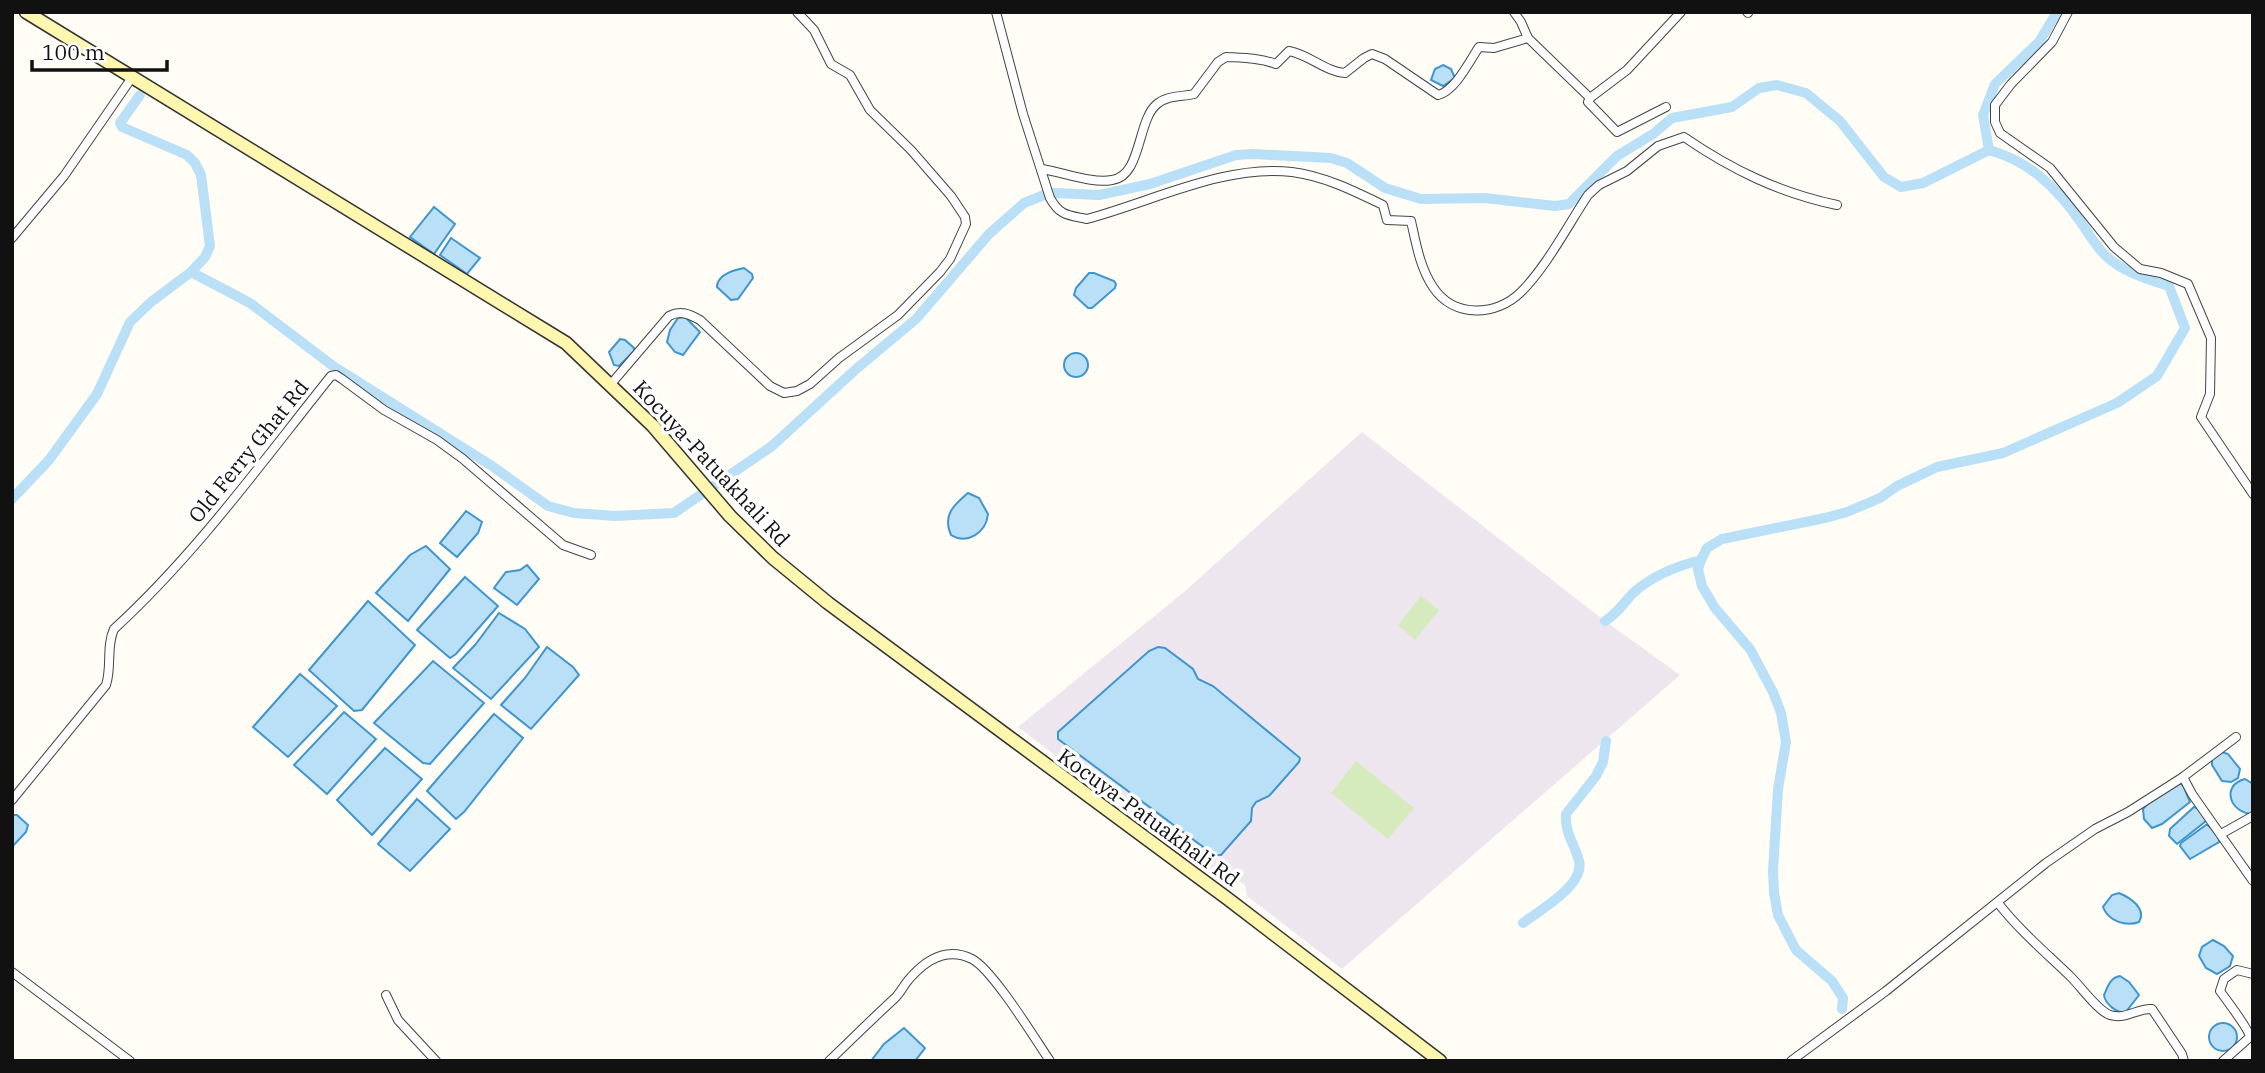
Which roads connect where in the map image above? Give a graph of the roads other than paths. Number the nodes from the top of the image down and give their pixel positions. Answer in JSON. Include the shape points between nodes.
{"nodes":[{"id":1,"x":26,"y":12,"type":"edge"},
{"id":2,"x":797,"y":12,"type":"edge"},
{"id":3,"x":996,"y":12,"type":"edge"},
{"id":4,"x":1514,"y":12,"type":"edge"},
{"id":5,"x":1681,"y":12,"type":"edge"},
{"id":6,"x":2068,"y":12,"type":"edge"},
{"id":7,"x":1528,"y":38,"type":"junction"},
{"id":8,"x":133,"y":76,"type":"junction"},
{"id":9,"x":1590,"y":98,"type":"junction"},
{"id":10,"x":1666,"y":107,"type":"dead end"},
{"id":11,"x":1042,"y":169,"type":"junction"},
{"id":12,"x":1837,"y":205,"type":"dead end"},
{"id":13,"x":12,"y":238,"type":"edge"},
{"id":14,"x":611,"y":384,"type":"junction"},
{"id":15,"x":2253,"y":494,"type":"edge"},
{"id":16,"x":591,"y":555,"type":"dead end"},
{"id":17,"x":2235,"y":737,"type":"dead end"},
{"id":18,"x":2183,"y":777,"type":"junction"},
{"id":19,"x":12,"y":800,"type":"edge"},
{"id":20,"x":2253,"y":816,"type":"edge"},
{"id":21,"x":2221,"y":834,"type":"junction"},
{"id":22,"x":2253,"y":881,"type":"edge"},
{"id":23,"x":1998,"y":903,"type":"junction"},
{"id":24,"x":12,"y":972,"type":"edge"},
{"id":25,"x":2253,"y":974,"type":"edge"},
{"id":26,"x":386,"y":995,"type":"dead end"},
{"id":27,"x":130,"y":1061,"type":"edge"},
{"id":28,"x":436,"y":1061,"type":"edge"},
{"id":29,"x":829,"y":1061,"type":"edge"},
{"id":30,"x":1050,"y":1061,"type":"edge"},
{"id":31,"x":1440,"y":1061,"type":"edge"},
{"id":32,"x":1791,"y":1061,"type":"edge"},
{"id":33,"x":2184,"y":1061,"type":"edge"},
{"id":34,"x":2223,"y":1061,"type":"edge"}],
"edges":[{"from":1,"to":8,"type":"main road","name":"Kocuya-Patuakhali Rd"},
{"from":2,"to":14,"type":"street","via":[[814,30],[831,64],[850,75],[870,110],[951,196],[965,217],[965,230],[940,272],[898,315],[797,391],[784,393],[770,386],[699,320],[676,312]]},
{"from":3,"to":11,"type":"street"},
{"from":4,"to":7,"type":"street"},
{"from":5,"to":9,"type":"street","via":[[1627,70]]},
{"from":6,"to":15,"type":"street","via":[[2052,41],[1995,106],[1995,122],[2000,133],[2050,168],[2114,247],[2140,269],[2188,284],[2211,338],[2210,394],[2201,417]]},
{"from":7,"to":9,"type":"street"},
{"from":7,"to":11,"type":"street","via":[[1493,48],[1479,47],[1441,95],[1372,54],[1345,73],[1289,51],[1276,64],[1259,58],[1226,57],[1194,94],[1170,97],[1151,110],[1135,156],[1122,177],[1092,181]]},
{"from":8,"to":13,"type":"street","via":[[64,176]]},
{"from":8,"to":14,"type":"main road","name":"Kocuya-Patuakhali Rd","via":[[566,343]]},
{"from":9,"to":10,"type":"street","via":[[1588,102],[1617,132]]},
{"from":11,"to":12,"type":"street","via":[[1057,210],[1087,219],[1237,174],[1292,172],[1343,185],[1383,205],[1387,220],[1411,221],[1433,288],[1462,309],[1473,311],[1497,309],[1522,291],[1599,185],[1658,146],[1684,137],[1758,181]]},
{"from":14,"to":31,"type":"main road","name":"Kocuya-Patuakhali Rd","via":[[773,558],[828,603]]},
{"from":16,"to":19,"type":"street","name":"Old Ferry Ghat Rd","via":[[563,545],[463,459],[336,375],[331,376],[166,576],[114,629],[106,685]]},
{"from":17,"to":18,"type":"street"},
{"from":18,"to":21,"type":"street"},
{"from":18,"to":23,"type":"street","via":[[2095,829]]},
{"from":20,"to":21,"type":"street"},
{"from":21,"to":22,"type":"street"},
{"from":23,"to":32,"type":"street"},
{"from":23,"to":33,"type":"street","via":[[2018,929],[2105,1013],[2124,1017],[2152,1009]]},
{"from":24,"to":27,"type":"street"},
{"from":25,"to":34,"type":"street","via":[[2237,970],[2224,979],[2220,991],[2250,1037]]},
{"from":26,"to":28,"type":"street","via":[[398,1020]]},
{"from":29,"to":30,"type":"street","via":[[912,976],[950,952],[973,960],[988,973]]}]}
